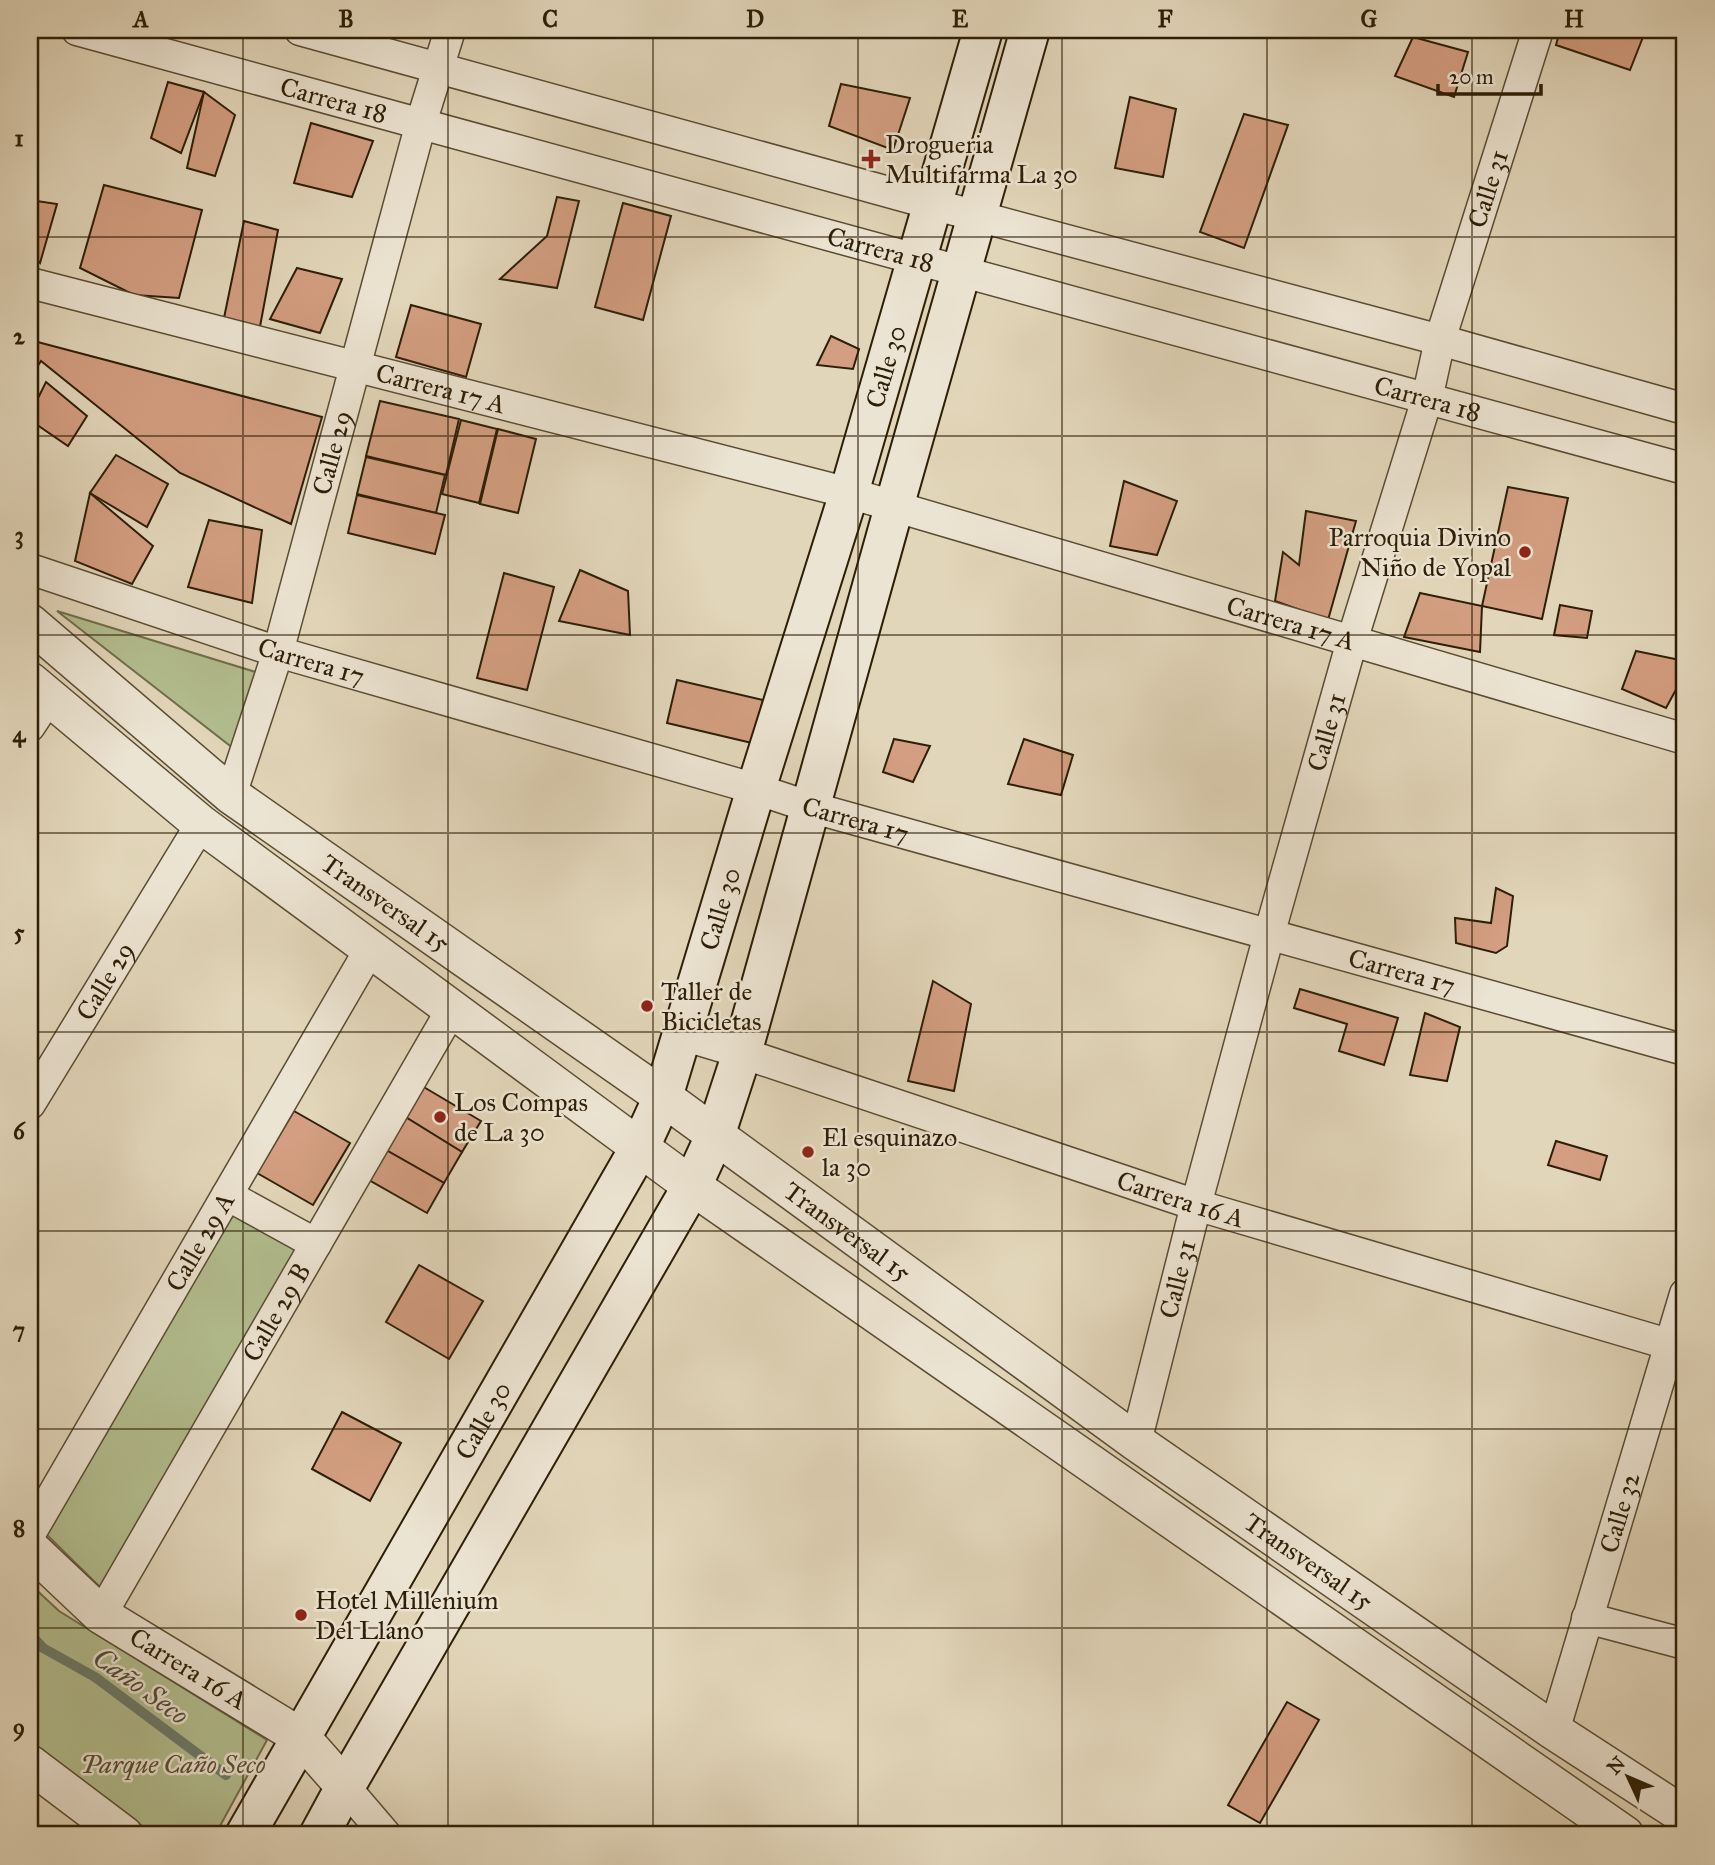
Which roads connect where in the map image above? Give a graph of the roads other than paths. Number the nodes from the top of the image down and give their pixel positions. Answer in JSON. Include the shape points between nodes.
{"nodes":[{"id":1,"x":77,"y":30,"type":"edge"},
{"id":2,"x":300,"y":30,"type":"edge"},
{"id":3,"x":450,"y":30,"type":"edge"},
{"id":4,"x":983,"y":30,"type":"edge"},
{"id":5,"x":1030,"y":30,"type":"edge"},
{"id":6,"x":1538,"y":30,"type":"edge"},
{"id":7,"x":438,"y":67,"type":"junction"},
{"id":8,"x":421,"y":123,"type":"junction"},
{"id":9,"x":932,"y":204,"type":"junction"},
{"id":10,"x":977,"y":216,"type":"junction"},
{"id":11,"x":918,"y":260,"type":"junction"},
{"id":12,"x":961,"y":272,"type":"junction"},
{"id":13,"x":30,"y":283,"type":"edge"},
{"id":14,"x":1440,"y":340,"type":"junction"},
{"id":15,"x":355,"y":367,"type":"junction"},
{"id":16,"x":1427,"y":399,"type":"junction"},
{"id":17,"x":1685,"y":410,"type":"edge"},
{"id":18,"x":1685,"y":469,"type":"edge"},
{"id":19,"x":849,"y":493,"type":"junction"},
{"id":20,"x":894,"y":508,"type":"junction"},
{"id":21,"x":30,"y":569,"type":"edge"},
{"id":22,"x":30,"y":623,"type":"edge"},
{"id":23,"x":1352,"y":642,"type":"junction"},
{"id":24,"x":278,"y":652,"type":"junction"},
{"id":25,"x":36,"y":701,"type":"edge"},
{"id":26,"x":1685,"y":739,"type":"edge"},
{"id":27,"x":756,"y":789,"type":"junction"},
{"id":28,"x":232,"y":795,"type":"junction"},
{"id":29,"x":810,"y":807,"type":"junction"},
{"id":30,"x":201,"y":824,"type":"junction"},
{"id":31,"x":1269,"y":935,"type":"junction"},
{"id":32,"x":370,"y":949,"type":"junction"},
{"id":33,"x":452,"y":1009,"type":"junction"},
{"id":34,"x":682,"y":1035,"type":"junction"},
{"id":35,"x":1685,"y":1050,"type":"edge"},
{"id":36,"x":742,"y":1053,"type":"junction"},
{"id":37,"x":663,"y":1097,"type":"junction"},
{"id":38,"x":30,"y":1104,"type":"edge"},
{"id":39,"x":715,"y":1136,"type":"junction"},
{"id":40,"x":640,"y":1147,"type":"junction"},
{"id":41,"x":692,"y":1186,"type":"junction"},
{"id":42,"x":227,"y":1195,"type":"junction"},
{"id":43,"x":1196,"y":1206,"type":"junction"},
{"id":44,"x":316,"y":1244,"type":"junction"},
{"id":45,"x":1685,"y":1294,"type":"edge"},
{"id":46,"x":1678,"y":1347,"type":"edge"},
{"id":47,"x":1136,"y":1442,"type":"junction"},
{"id":48,"x":30,"y":1534,"type":"edge"},
{"id":49,"x":30,"y":1548,"type":"edge"},
{"id":50,"x":101,"y":1615,"type":"junction"},
{"id":51,"x":1587,"y":1618,"type":"junction"},
{"id":52,"x":1685,"y":1644,"type":"edge"},
{"id":53,"x":1554,"y":1731,"type":"junction"},
{"id":54,"x":302,"y":1737,"type":"junction"},
{"id":55,"x":30,"y":1764,"type":"edge"},
{"id":56,"x":345,"y":1787,"type":"junction"},
{"id":57,"x":1685,"y":1816,"type":"edge"},
{"id":58,"x":124,"y":1835,"type":"edge"},
{"id":59,"x":245,"y":1835,"type":"edge"},
{"id":60,"x":319,"y":1835,"type":"edge"},
{"id":61,"x":386,"y":1835,"type":"edge"},
{"id":62,"x":1625,"y":1835,"type":"edge"}],
"edges":[{"from":1,"to":8,"type":"street","name":"Carrera 18"},
{"from":2,"to":7,"type":"street"},
{"from":3,"to":7,"type":"street","name":"Calle 29"},
{"from":4,"to":9,"type":"main road","name":"Calle 30"},
{"from":5,"to":10,"type":"main road","name":"Calle 30"},
{"from":6,"to":14,"type":"street","name":"Calle 31"},
{"from":7,"to":8,"type":"street","name":"Calle 29"},
{"from":7,"to":9,"type":"street"},
{"from":8,"to":11,"type":"street","name":"Carrera 18"},
{"from":8,"to":15,"type":"street","name":"Calle 29"},
{"from":9,"to":10,"type":"street"},
{"from":9,"to":11,"type":"main road","name":"Calle 30"},
{"from":10,"to":12,"type":"main road","name":"Calle 30"},
{"from":10,"to":14,"type":"street"},
{"from":11,"to":12,"type":"street","name":"Carrera 18"},
{"from":11,"to":19,"type":"main road","name":"Calle 30"},
{"from":12,"to":16,"type":"street","name":"Carrera 18"},
{"from":12,"to":20,"type":"main road","name":"Calle 30"},
{"from":13,"to":15,"type":"street","name":"Carrera 17 A"},
{"from":14,"to":16,"type":"street","name":"Calle 31"},
{"from":14,"to":17,"type":"street"},
{"from":15,"to":19,"type":"street","name":"Carrera 17 A"},
{"from":15,"to":24,"type":"street","name":"Calle 29"},
{"from":16,"to":18,"type":"street","name":"Carrera 18"},
{"from":16,"to":23,"type":"street","name":"Calle 31"},
{"from":19,"to":20,"type":"street","name":"Carrera 17 A"},
{"from":19,"to":27,"type":"main road","name":"Calle 30"},
{"from":20,"to":23,"type":"street","name":"Carrera 17 A"},
{"from":20,"to":29,"type":"main road","name":"Calle 30"},
{"from":21,"to":24,"type":"street","name":"Carrera 17"},
{"from":22,"to":28,"type":"street","name":"Transversal 15"},
{"from":23,"to":26,"type":"street","name":"Carrera 17 A"},
{"from":23,"to":31,"type":"street","name":"Calle 31"},
{"from":24,"to":27,"type":"street","name":"Carrera 17"},
{"from":24,"to":28,"type":"street","name":"Calle 29"},
{"from":25,"to":30,"type":"street","name":"Transversal 15"},
{"from":27,"to":29,"type":"street","name":"Carrera 17"},
{"from":27,"to":34,"type":"main road","name":"Calle 30"},
{"from":28,"to":37,"type":"street","name":"Transversal 15"},
{"from":29,"to":31,"type":"street","name":"Carrera 17"},
{"from":29,"to":36,"type":"main road","name":"Calle 30"},
{"from":30,"to":32,"type":"street","name":"Transversal 15"},
{"from":30,"to":38,"type":"street","name":"Calle 29"},
{"from":31,"to":35,"type":"street","name":"Carrera 17"},
{"from":31,"to":43,"type":"street","name":"Calle 31"},
{"from":32,"to":33,"type":"street","name":"Transversal 15"},
{"from":32,"to":42,"type":"street","name":"Calle 29 A"},
{"from":33,"to":40,"type":"street","name":"Transversal 15"},
{"from":33,"to":44,"type":"street","name":"Calle 29 B"},
{"from":34,"to":36,"type":"street","name":"Carrera 16 A"},
{"from":34,"to":37,"type":"main road","name":"Calle 30"},
{"from":36,"to":39,"type":"main road","name":"Calle 30"},
{"from":36,"to":43,"type":"street","name":"Carrera 16 A"},
{"from":37,"to":39,"type":"street","name":"Transversal 15"},
{"from":37,"to":40,"type":"main road","name":"Calle 30"},
{"from":39,"to":41,"type":"main road","name":"Calle 30"},
{"from":39,"to":47,"type":"street","name":"Transversal 15"},
{"from":40,"to":41,"type":"street","name":"Transversal 15"},
{"from":40,"to":54,"type":"main road","name":"Calle 30"},
{"from":41,"to":56,"type":"main road","name":"Calle 30"},
{"from":41,"to":62,"type":"street","name":"Transversal 15"},
{"from":42,"to":44,"type":"street"},
{"from":42,"to":48,"type":"street","name":"Calle 29 A"},
{"from":43,"to":46,"type":"street","name":"Carrera 16 A"},
{"from":43,"to":47,"type":"street","name":"Calle 31"},
{"from":44,"to":50,"type":"street","name":"Calle 29 B"},
{"from":45,"to":46,"type":"street","name":"Calle 32"},
{"from":46,"to":51,"type":"street","name":"Calle 32"},
{"from":47,"to":53,"type":"street","name":"Transversal 15"},
{"from":49,"to":50,"type":"street","name":"Carrera 16 A"},
{"from":50,"to":54,"type":"street","name":"Carrera 16 A"},
{"from":51,"to":52,"type":"street"},
{"from":51,"to":53,"type":"street","name":"Calle 32"},
{"from":53,"to":57,"type":"street","name":"Transversal 15"},
{"from":54,"to":56,"type":"street","name":"Carrera 16 A"},
{"from":54,"to":59,"type":"main road","name":"Calle 30"},
{"from":55,"to":58,"type":"street"},
{"from":56,"to":60,"type":"main road","name":"Calle 30"},
{"from":56,"to":61,"type":"street"}]}
